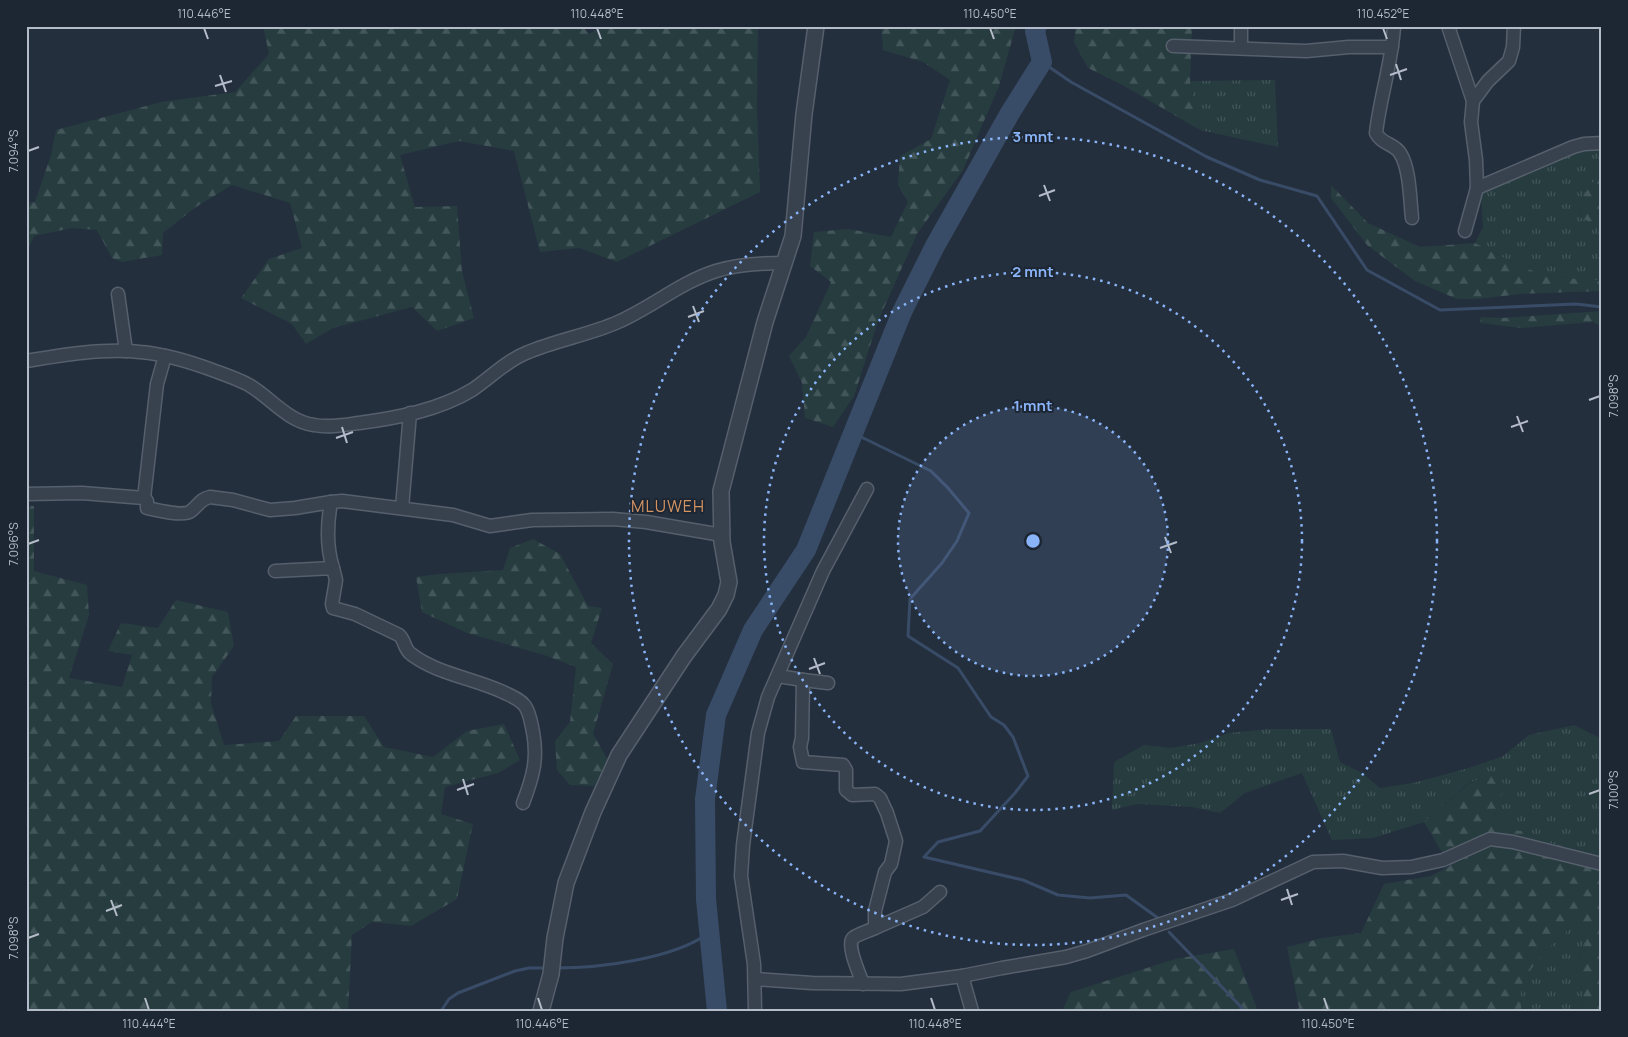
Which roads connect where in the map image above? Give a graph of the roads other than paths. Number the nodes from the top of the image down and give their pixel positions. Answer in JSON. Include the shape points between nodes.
{"nodes":[{"id":1,"x":816,"y":26,"type":"edge"},
{"id":2,"x":1241,"y":26,"type":"edge"},
{"id":3,"x":1394,"y":26,"type":"edge"},
{"id":4,"x":1448,"y":26,"type":"edge"},
{"id":5,"x":1514,"y":26,"type":"edge"},
{"id":6,"x":1172,"y":46,"type":"dead end"},
{"id":7,"x":1392,"y":47,"type":"junction"},
{"id":8,"x":1242,"y":48,"type":"junction"},
{"id":9,"x":1474,"y":101,"type":"junction"},
{"id":10,"x":1602,"y":144,"type":"edge"},
{"id":11,"x":1477,"y":188,"type":"junction"},
{"id":12,"x":1412,"y":218,"type":"dead end"},
{"id":13,"x":1465,"y":231,"type":"dead end"},
{"id":14,"x":785,"y":263,"type":"junction"},
{"id":15,"x":118,"y":294,"type":"dead end"},
{"id":16,"x":126,"y":351,"type":"junction"},
{"id":17,"x":165,"y":356,"type":"junction"},
{"id":18,"x":26,"y":361,"type":"edge"},
{"id":19,"x":410,"y":413,"type":"junction"},
{"id":20,"x":867,"y":489,"type":"dead end"},
{"id":21,"x":26,"y":494,"type":"edge"},
{"id":22,"x":144,"y":498,"type":"junction"},
{"id":23,"x":331,"y":502,"type":"junction"},
{"id":24,"x":402,"y":508,"type":"junction"},
{"id":25,"x":722,"y":535,"type":"junction"},
{"id":26,"x":334,"y":568,"type":"junction"},
{"id":27,"x":275,"y":571,"type":"dead end"},
{"id":28,"x":778,"y":676,"type":"junction"},
{"id":29,"x":803,"y":680,"type":"junction"},
{"id":30,"x":828,"y":683,"type":"dead end"},
{"id":31,"x":523,"y":803,"type":"dead end"},
{"id":32,"x":1602,"y":864,"type":"edge"},
{"id":33,"x":940,"y":892,"type":"dead end"},
{"id":34,"x":875,"y":928,"type":"junction"},
{"id":35,"x":962,"y":976,"type":"junction"},
{"id":36,"x":755,"y":979,"type":"junction"},
{"id":37,"x":863,"y":984,"type":"junction"},
{"id":38,"x":541,"y":1011,"type":"edge"},
{"id":39,"x":756,"y":1011,"type":"edge"},
{"id":40,"x":972,"y":1011,"type":"edge"}],
"edges":[{"from":1,"to":14,"type":"street","via":[[794,226]]},
{"from":2,"to":8,"type":"street"},
{"from":3,"to":7,"type":"street"},
{"from":4,"to":9,"type":"street"},
{"from":5,"to":9,"type":"street","via":[[1509,61],[1488,81]]},
{"from":6,"to":8,"type":"street"},
{"from":7,"to":8,"type":"street","via":[[1306,51]]},
{"from":7,"to":12,"type":"street","via":[[1376,133],[1399,151],[1405,166]]},
{"from":9,"to":11,"type":"street","via":[[1471,122]]},
{"from":10,"to":11,"type":"street","via":[[1573,147]]},
{"from":11,"to":13,"type":"street"},
{"from":14,"to":19,"type":"street","via":[[715,271],[620,321],[524,353],[458,397]]},
{"from":14,"to":25,"type":"street","via":[[765,322],[722,484]]},
{"from":15,"to":16,"type":"street"},
{"from":16,"to":17,"type":"street"},
{"from":16,"to":18,"type":"street"},
{"from":17,"to":19,"type":"street","via":[[214,370],[248,385],[280,410],[313,425],[349,424]]},
{"from":17,"to":22,"type":"street","via":[[157,384]]},
{"from":19,"to":24,"type":"street"},
{"from":20,"to":28,"type":"street","via":[[827,563]]},
{"from":21,"to":22,"type":"street","via":[[82,493]]},
{"from":22,"to":23,"type":"street","via":[[147,508],[184,514],[193,510],[202,499],[210,497],[277,510]]},
{"from":23,"to":24,"type":"street"},
{"from":23,"to":26,"type":"street","via":[[328,541]]},
{"from":24,"to":25,"type":"street","via":[[453,515],[490,526],[532,520],[613,519]]},
{"from":25,"to":38,"type":"street","via":[[729,582],[726,595],[619,755],[584,832],[559,911],[551,974]]},
{"from":26,"to":27,"type":"street"},
{"from":26,"to":31,"type":"street","via":[[333,608],[367,618],[400,635],[407,651],[424,662],[492,687],[526,707],[535,745],[535,764]]},
{"from":28,"to":29,"type":"street"},
{"from":28,"to":36,"type":"street","via":[[758,733],[743,845],[741,876]]},
{"from":29,"to":30,"type":"street"},
{"from":29,"to":34,"type":"street","via":[[800,747],[803,762],[843,765],[846,790],[852,794],[875,794],[880,798],[896,841],[874,911]]},
{"from":32,"to":35,"type":"street","via":[[1490,839],[1442,860],[1411,867],[1382,868],[1343,861],[1313,862],[1232,900],[1086,951]]},
{"from":33,"to":34,"type":"street","via":[[923,907]]},
{"from":34,"to":37,"type":"street","via":[[853,938],[851,943]]},
{"from":35,"to":37,"type":"street","via":[[901,984]]},
{"from":35,"to":40,"type":"street"},
{"from":36,"to":37,"type":"street"},
{"from":36,"to":39,"type":"street"}]}
